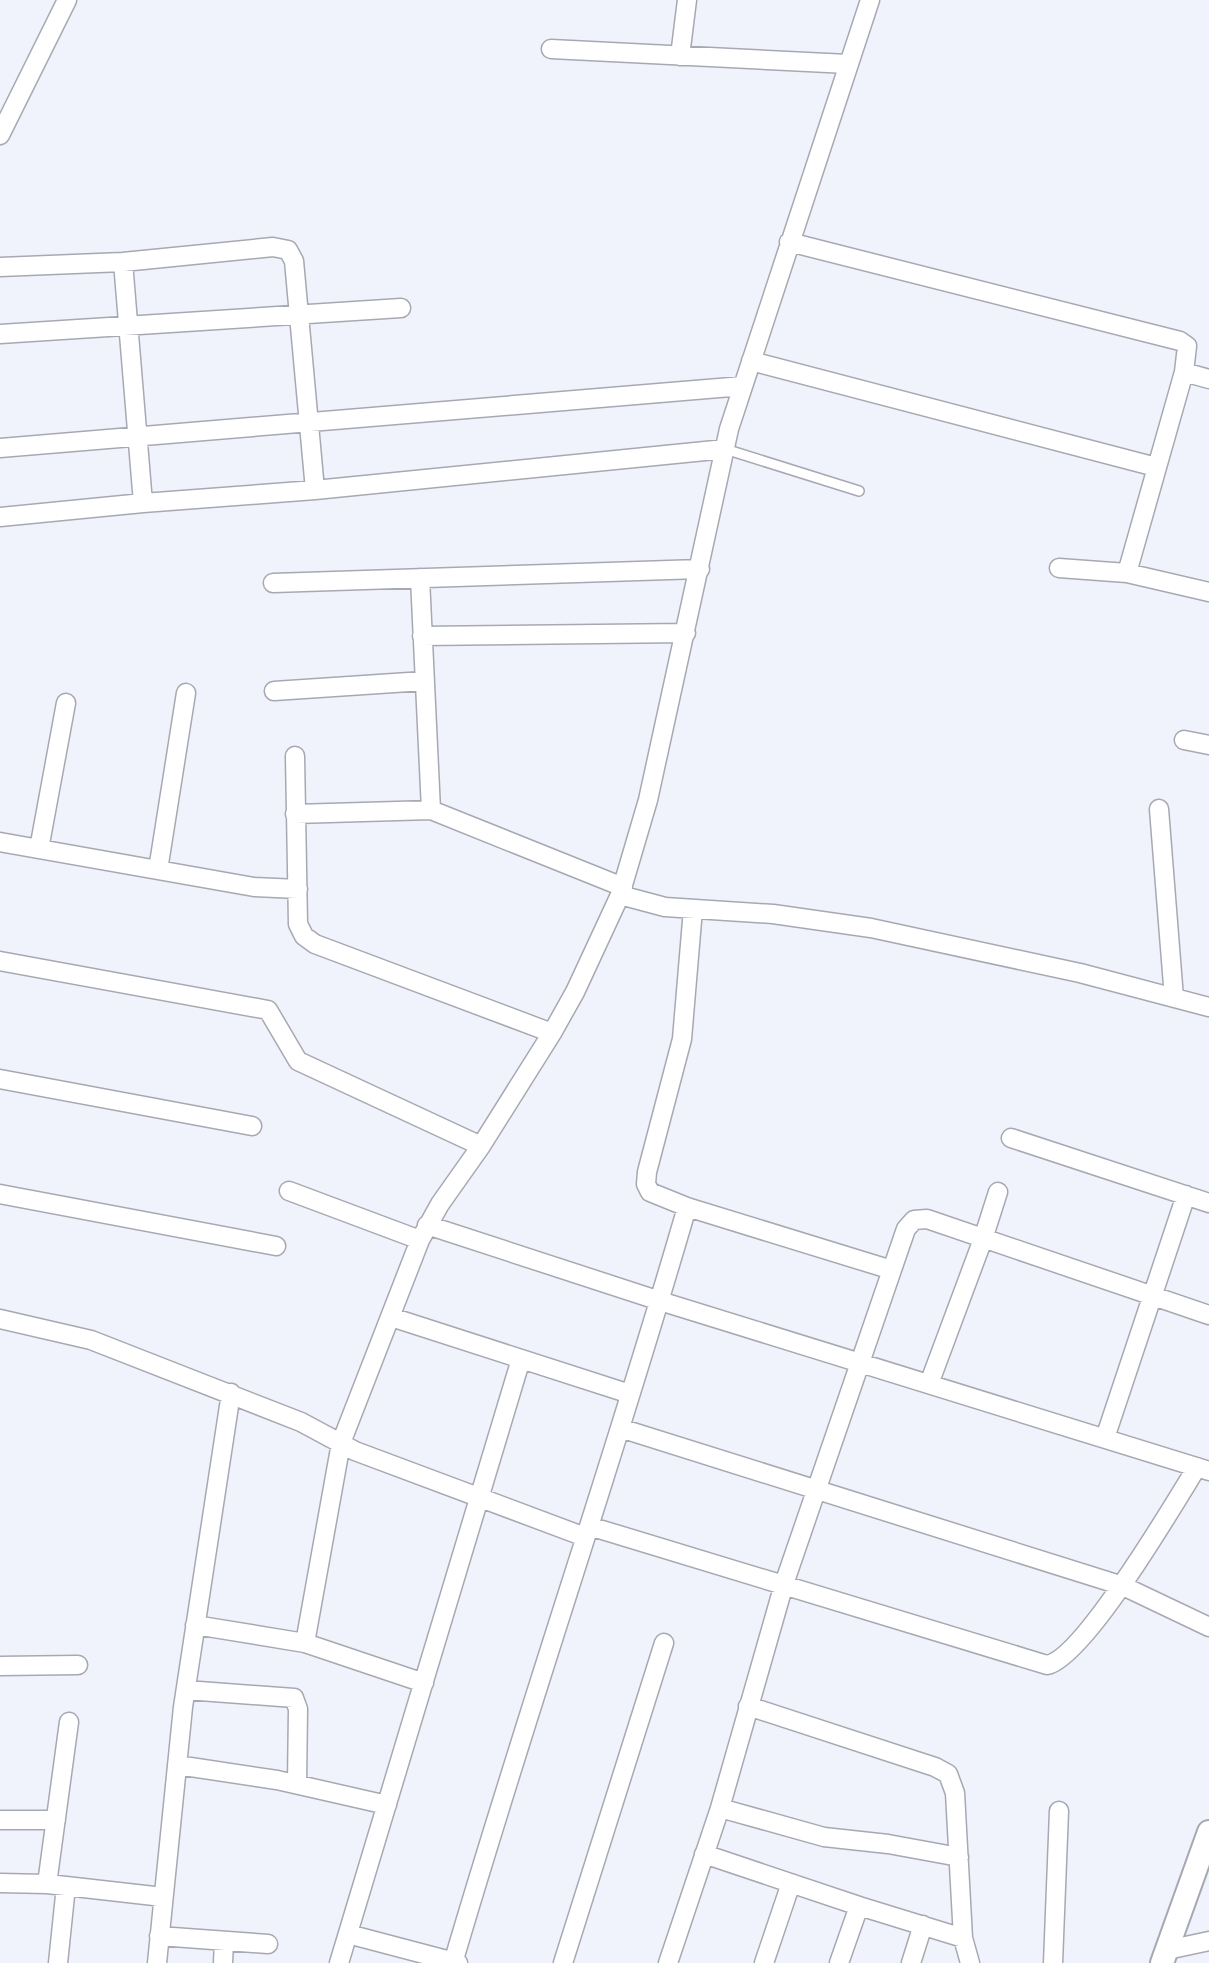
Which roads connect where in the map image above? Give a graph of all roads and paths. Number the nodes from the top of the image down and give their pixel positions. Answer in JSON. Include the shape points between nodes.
{"nodes":[{"id":1,"x":67,"y":0,"type":"edge"},
{"id":2,"x":687,"y":0,"type":"edge"},
{"id":3,"x":870,"y":0,"type":"edge"},
{"id":4,"x":551,"y":49,"type":"dead end"},
{"id":5,"x":680,"y":56,"type":"junction"},
{"id":6,"x":848,"y":64,"type":"junction"},
{"id":7,"x":0,"y":135,"type":"edge"},
{"id":8,"x":789,"y":242,"type":"junction"},
{"id":9,"x":123,"y":262,"type":"junction"},
{"id":10,"x":0,"y":267,"type":"edge"},
{"id":11,"x":401,"y":308,"type":"dead end"},
{"id":12,"x":298,"y":315,"type":"junction"},
{"id":13,"x":129,"y":327,"type":"junction"},
{"id":14,"x":0,"y":334,"type":"edge"},
{"id":15,"x":751,"y":361,"type":"junction"},
{"id":16,"x":1184,"y":372,"type":"junction"},
{"id":17,"x":1209,"y":379,"type":"edge"},
{"id":18,"x":743,"y":386,"type":"junction"},
{"id":19,"x":310,"y":421,"type":"junction"},
{"id":20,"x":137,"y":437,"type":"junction"},
{"id":21,"x":0,"y":448,"type":"edge"},
{"id":22,"x":725,"y":449,"type":"junction"},
{"id":23,"x":1156,"y":467,"type":"junction"},
{"id":24,"x":315,"y":490,"type":"junction"},
{"id":25,"x":859,"y":491,"type":"dead end"},
{"id":26,"x":143,"y":502,"type":"junction"},
{"id":27,"x":0,"y":517,"type":"edge"},
{"id":28,"x":1059,"y":568,"type":"dead end"},
{"id":29,"x":700,"y":569,"type":"junction"},
{"id":30,"x":1127,"y":573,"type":"junction"},
{"id":31,"x":420,"y":578,"type":"junction"},
{"id":32,"x":273,"y":583,"type":"dead end"},
{"id":33,"x":1209,"y":592,"type":"edge"},
{"id":34,"x":686,"y":633,"type":"junction"},
{"id":35,"x":422,"y":636,"type":"junction"},
{"id":36,"x":424,"y":681,"type":"junction"},
{"id":37,"x":274,"y":691,"type":"dead end"},
{"id":38,"x":186,"y":693,"type":"dead end"},
{"id":39,"x":66,"y":703,"type":"dead end"},
{"id":40,"x":1184,"y":740,"type":"dead end"},
{"id":41,"x":1209,"y":745,"type":"edge"},
{"id":42,"x":295,"y":756,"type":"dead end"},
{"id":43,"x":1159,"y":809,"type":"dead end"},
{"id":44,"x":432,"y":810,"type":"junction"},
{"id":45,"x":295,"y":814,"type":"junction"},
{"id":46,"x":0,"y":842,"type":"edge"},
{"id":47,"x":39,"y":849,"type":"junction"},
{"id":48,"x":158,"y":870,"type":"junction"},
{"id":49,"x":298,"y":889,"type":"junction"},
{"id":50,"x":621,"y":891,"type":"junction"},
{"id":51,"x":693,"y":909,"type":"junction"},
{"id":52,"x":0,"y":961,"type":"edge"},
{"id":53,"x":1174,"y":998,"type":"junction"},
{"id":54,"x":1209,"y":1007,"type":"edge"},
{"id":55,"x":552,"y":1033,"type":"junction"},
{"id":56,"x":0,"y":1079,"type":"edge"},
{"id":57,"x":252,"y":1126,"type":"dead end"},
{"id":58,"x":1011,"y":1138,"type":"dead end"},
{"id":59,"x":481,"y":1146,"type":"junction"},
{"id":60,"x":289,"y":1191,"type":"dead end"},
{"id":61,"x":998,"y":1192,"type":"dead end"},
{"id":62,"x":0,"y":1194,"type":"edge"},
{"id":63,"x":1186,"y":1195,"type":"junction"},
{"id":64,"x":1209,"y":1203,"type":"edge"},
{"id":65,"x":687,"y":1206,"type":"junction"},
{"id":66,"x":423,"y":1233,"type":"junction"},
{"id":67,"x":983,"y":1239,"type":"junction"},
{"id":68,"x":276,"y":1246,"type":"dead end"},
{"id":69,"x":892,"y":1270,"type":"junction"},
{"id":70,"x":1152,"y":1296,"type":"junction"},
{"id":71,"x":660,"y":1301,"type":"junction"},
{"id":72,"x":1209,"y":1315,"type":"edge"},
{"id":73,"x":391,"y":1317,"type":"junction"},
{"id":74,"x":0,"y":1319,"type":"edge"},
{"id":75,"x":521,"y":1359,"type":"junction"},
{"id":76,"x":860,"y":1363,"type":"junction"},
{"id":77,"x":929,"y":1384,"type":"junction"},
{"id":78,"x":231,"y":1393,"type":"junction"},
{"id":79,"x":630,"y":1394,"type":"junction"},
{"id":80,"x":620,"y":1428,"type":"junction"},
{"id":81,"x":1105,"y":1438,"type":"junction"},
{"id":82,"x":341,"y":1443,"type":"junction"},
{"id":83,"x":1203,"y":1469,"type":"edge"},
{"id":84,"x":817,"y":1491,"type":"junction"},
{"id":85,"x":480,"y":1497,"type":"junction"},
{"id":86,"x":587,"y":1531,"type":"junction"},
{"id":87,"x":784,"y":1584,"type":"junction"},
{"id":88,"x":1123,"y":1586,"type":"junction"},
{"id":89,"x":195,"y":1625,"type":"junction"},
{"id":90,"x":1209,"y":1628,"type":"edge"},
{"id":91,"x":305,"y":1643,"type":"junction"},
{"id":92,"x":664,"y":1643,"type":"dead end"},
{"id":93,"x":78,"y":1665,"type":"dead end"},
{"id":94,"x":0,"y":1666,"type":"edge"},
{"id":95,"x":424,"y":1683,"type":"junction"},
{"id":96,"x":186,"y":1690,"type":"junction"},
{"id":97,"x":748,"y":1706,"type":"junction"},
{"id":98,"x":69,"y":1722,"type":"dead end"},
{"id":99,"x":177,"y":1765,"type":"junction"},
{"id":100,"x":297,"y":1784,"type":"junction"},
{"id":101,"x":387,"y":1805,"type":"junction"},
{"id":102,"x":720,"y":1808,"type":"junction"},
{"id":103,"x":1059,"y":1811,"type":"dead end"},
{"id":104,"x":0,"y":1820,"type":"edge"},
{"id":105,"x":56,"y":1820,"type":"junction"},
{"id":106,"x":1209,"y":1832,"type":"edge"},
{"id":107,"x":704,"y":1854,"type":"junction"},
{"id":108,"x":959,"y":1857,"type":"junction"},
{"id":109,"x":0,"y":1883,"type":"edge"},
{"id":110,"x":791,"y":1883,"type":"junction"},
{"id":111,"x":47,"y":1884,"type":"junction"},
{"id":112,"x":66,"y":1886,"type":"junction"},
{"id":113,"x":163,"y":1897,"type":"junction"},
{"id":114,"x":859,"y":1906,"type":"junction"},
{"id":115,"x":923,"y":1925,"type":"junction"},
{"id":116,"x":348,"y":1934,"type":"junction"},
{"id":117,"x":159,"y":1936,"type":"junction"},
{"id":118,"x":963,"y":1938,"type":"junction"},
{"id":119,"x":224,"y":1941,"type":"junction"},
{"id":120,"x":268,"y":1944,"type":"dead end"},
{"id":121,"x":1204,"y":1946,"type":"edge"},
{"id":122,"x":1165,"y":1957,"type":"edge"},
{"id":123,"x":58,"y":1963,"type":"edge"},
{"id":124,"x":157,"y":1963,"type":"edge"},
{"id":125,"x":223,"y":1963,"type":"edge"},
{"id":126,"x":339,"y":1963,"type":"edge"},
{"id":127,"x":455,"y":1963,"type":"edge"},
{"id":128,"x":563,"y":1963,"type":"edge"},
{"id":129,"x":668,"y":1963,"type":"edge"},
{"id":130,"x":764,"y":1963,"type":"edge"},
{"id":131,"x":839,"y":1963,"type":"edge"},
{"id":132,"x":911,"y":1963,"type":"edge"},
{"id":133,"x":970,"y":1963,"type":"edge"},
{"id":134,"x":1053,"y":1963,"type":"edge"}],
"edges":[{"from":1,"to":7,"type":"street"},
{"from":2,"to":5,"type":"street"},
{"from":3,"to":6,"type":"street"},
{"from":4,"to":5,"type":"street"},
{"from":5,"to":6,"type":"street"},
{"from":6,"to":8,"type":"street"},
{"from":8,"to":15,"type":"street"},
{"from":8,"to":16,"type":"street","via":[[1180,341],[1187,346]]},
{"from":9,"to":10,"type":"street"},
{"from":9,"to":12,"type":"street","via":[[273,247],[288,250],[294,261]]},
{"from":9,"to":13,"type":"street"},
{"from":11,"to":12,"type":"street"},
{"from":12,"to":13,"type":"street"},
{"from":12,"to":19,"type":"street"},
{"from":13,"to":14,"type":"street"},
{"from":13,"to":20,"type":"street"},
{"from":15,"to":18,"type":"street"},
{"from":15,"to":23,"type":"street"},
{"from":16,"to":17,"type":"street"},
{"from":16,"to":23,"type":"street"},
{"from":18,"to":19,"type":"street"},
{"from":18,"to":22,"type":"street"},
{"from":19,"to":20,"type":"street"},
{"from":19,"to":24,"type":"street"},
{"from":20,"to":21,"type":"street"},
{"from":20,"to":26,"type":"street"},
{"from":22,"to":24,"type":"street"},
{"from":22,"to":25,"type":"lane"},
{"from":22,"to":29,"type":"street"},
{"from":23,"to":30,"type":"street"},
{"from":24,"to":26,"type":"street"},
{"from":26,"to":27,"type":"street"},
{"from":28,"to":30,"type":"street"},
{"from":29,"to":31,"type":"street"},
{"from":29,"to":34,"type":"street"},
{"from":30,"to":33,"type":"street"},
{"from":31,"to":32,"type":"street"},
{"from":31,"to":35,"type":"street"},
{"from":34,"to":35,"type":"street"},
{"from":34,"to":50,"type":"street","via":[[648,800]]},
{"from":35,"to":36,"type":"street"},
{"from":36,"to":37,"type":"street"},
{"from":36,"to":44,"type":"street"},
{"from":38,"to":48,"type":"street"},
{"from":39,"to":47,"type":"street"},
{"from":40,"to":41,"type":"street"},
{"from":42,"to":45,"type":"street"},
{"from":43,"to":53,"type":"street"},
{"from":44,"to":45,"type":"street"},
{"from":44,"to":50,"type":"street"},
{"from":45,"to":49,"type":"street"},
{"from":46,"to":47,"type":"street"},
{"from":47,"to":48,"type":"street"},
{"from":48,"to":49,"type":"street","via":[[254,887]]},
{"from":49,"to":55,"type":"street","via":[[298,924],[304,936],[315,944]]},
{"from":50,"to":51,"type":"street","via":[[665,907]]},
{"from":50,"to":55,"type":"street"},
{"from":51,"to":53,"type":"street","via":[[773,914],[871,928],[1080,973]]},
{"from":51,"to":65,"type":"street","via":[[682,1039],[646,1184],[650,1192]]},
{"from":52,"to":59,"type":"street","via":[[268,1010],[298,1061]]},
{"from":53,"to":54,"type":"street"},
{"from":55,"to":59,"type":"street"},
{"from":56,"to":57,"type":"street"},
{"from":58,"to":63,"type":"street"},
{"from":59,"to":66,"type":"street"},
{"from":60,"to":66,"type":"street"},
{"from":61,"to":67,"type":"street"},
{"from":62,"to":68,"type":"street"},
{"from":63,"to":64,"type":"street"},
{"from":63,"to":70,"type":"street"},
{"from":65,"to":69,"type":"street"},
{"from":65,"to":71,"type":"street"},
{"from":66,"to":71,"type":"street"},
{"from":66,"to":73,"type":"street"},
{"from":67,"to":69,"type":"street","via":[[927,1219],[914,1220],[906,1229]]},
{"from":67,"to":70,"type":"street"},
{"from":67,"to":77,"type":"street"},
{"from":69,"to":76,"type":"street"},
{"from":70,"to":72,"type":"street"},
{"from":70,"to":81,"type":"street"},
{"from":71,"to":76,"type":"street"},
{"from":71,"to":79,"type":"street"},
{"from":73,"to":75,"type":"street"},
{"from":73,"to":82,"type":"street"},
{"from":74,"to":78,"type":"street","via":[[92,1340]]},
{"from":75,"to":79,"type":"street"},
{"from":75,"to":85,"type":"street"},
{"from":76,"to":77,"type":"street"},
{"from":76,"to":84,"type":"street"},
{"from":77,"to":81,"type":"street"},
{"from":78,"to":82,"type":"street"},
{"from":78,"to":89,"type":"street"},
{"from":79,"to":80,"type":"street"},
{"from":80,"to":84,"type":"street"},
{"from":80,"to":86,"type":"street"},
{"from":81,"to":83,"type":"street"},
{"from":82,"to":85,"type":"street"},
{"from":82,"to":91,"type":"street"},
{"from":83,"to":88,"type":"street"},
{"from":84,"to":87,"type":"street"},
{"from":84,"to":88,"type":"street"},
{"from":85,"to":86,"type":"street"},
{"from":85,"to":95,"type":"street"},
{"from":86,"to":87,"type":"street"},
{"from":86,"to":127,"type":"street","via":[[509,1773]]},
{"from":87,"to":88,"type":"street","via":[[1047,1665],[1063,1658]]},
{"from":87,"to":97,"type":"street"},
{"from":88,"to":90,"type":"street"},
{"from":89,"to":91,"type":"street"},
{"from":89,"to":96,"type":"street"},
{"from":91,"to":95,"type":"street"},
{"from":92,"to":128,"type":"street"},
{"from":93,"to":94,"type":"street"},
{"from":95,"to":101,"type":"street"},
{"from":96,"to":99,"type":"street"},
{"from":96,"to":100,"type":"street","via":[[294,1698],[298,1709]]},
{"from":97,"to":102,"type":"street"},
{"from":97,"to":108,"type":"street","via":[[948,1774],[956,1793]]},
{"from":98,"to":105,"type":"street"},
{"from":99,"to":100,"type":"street"},
{"from":99,"to":113,"type":"street"},
{"from":100,"to":101,"type":"street"},
{"from":101,"to":116,"type":"street"},
{"from":102,"to":107,"type":"street"},
{"from":102,"to":108,"type":"street","via":[[824,1837]]},
{"from":103,"to":134,"type":"street"},
{"from":104,"to":105,"type":"street"},
{"from":105,"to":111,"type":"street"},
{"from":106,"to":122,"type":"street"},
{"from":107,"to":110,"type":"street"},
{"from":107,"to":129,"type":"street"},
{"from":108,"to":118,"type":"street"},
{"from":109,"to":111,"type":"street"},
{"from":110,"to":114,"type":"street"},
{"from":110,"to":130,"type":"street"},
{"from":111,"to":112,"type":"street"},
{"from":112,"to":113,"type":"street"},
{"from":112,"to":123,"type":"street"},
{"from":113,"to":117,"type":"street"},
{"from":114,"to":115,"type":"street"},
{"from":114,"to":131,"type":"street"},
{"from":115,"to":118,"type":"street"},
{"from":115,"to":132,"type":"street"},
{"from":116,"to":126,"type":"street"},
{"from":116,"to":127,"type":"street"},
{"from":117,"to":119,"type":"street"},
{"from":117,"to":124,"type":"street"},
{"from":118,"to":133,"type":"street"},
{"from":119,"to":120,"type":"street"},
{"from":119,"to":125,"type":"street"},
{"from":121,"to":122,"type":"street"}]}
